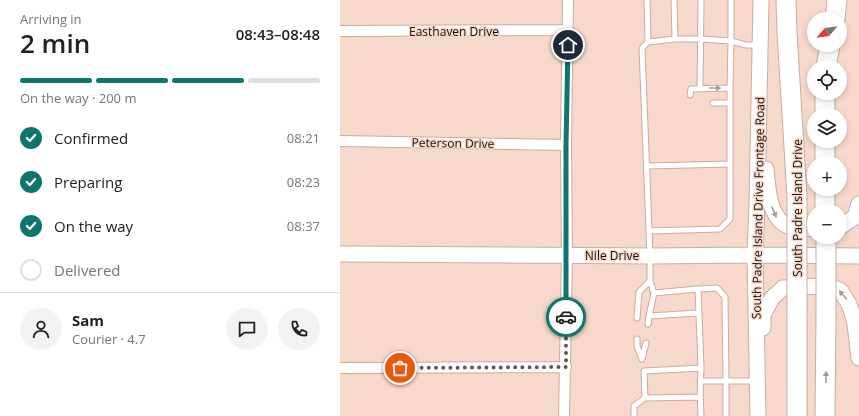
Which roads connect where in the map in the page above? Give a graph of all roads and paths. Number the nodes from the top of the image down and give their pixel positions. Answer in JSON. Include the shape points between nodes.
{"nodes":[{"id":1,"x":568,"y":0,"type":"edge"},
{"id":2,"x":647,"y":0,"type":"edge"},
{"id":3,"x":674,"y":0,"type":"edge"},
{"id":4,"x":701,"y":0,"type":"edge"},
{"id":5,"x":730,"y":0,"type":"edge"},
{"id":6,"x":761,"y":0,"type":"edge"},
{"id":7,"x":786,"y":0,"type":"edge"},
{"id":8,"x":797,"y":0,"type":"edge"},
{"id":9,"x":825,"y":0,"type":"edge"},
{"id":10,"x":837,"y":0,"type":"edge"},
{"id":11,"x":825,"y":12,"type":"edge"},
{"id":12,"x":836,"y":12,"type":"edge"},
{"id":13,"x":568,"y":30,"type":"junction"},
{"id":14,"x":340,"y":31,"type":"edge"},
{"id":15,"x":675,"y":39,"type":"junction"},
{"id":16,"x":700,"y":39,"type":"junction"},
{"id":17,"x":731,"y":41,"type":"junction"},
{"id":18,"x":648,"y":42,"type":"junction"},
{"id":19,"x":760,"y":45,"type":"junction"},
{"id":20,"x":759,"y":76,"type":"junction"},
{"id":21,"x":700,"y":88,"type":"junction"},
{"id":22,"x":730,"y":88,"type":"junction"},
{"id":23,"x":690,"y":95,"type":"dead end"},
{"id":24,"x":713,"y":103,"type":"dead end"},
{"id":25,"x":730,"y":103,"type":"junction"},
{"id":26,"x":340,"y":141,"type":"edge"},
{"id":27,"x":566,"y":145,"type":"junction"},
{"id":28,"x":730,"y":164,"type":"junction"},
{"id":29,"x":646,"y":166,"type":"junction"},
{"id":30,"x":797,"y":197,"type":"junction"},
{"id":31,"x":859,"y":204,"type":"edge"},
{"id":32,"x":847,"y":222,"type":"edge"},
{"id":33,"x":807,"y":229,"type":"edge"},
{"id":34,"x":649,"y":231,"type":"junction"},
{"id":35,"x":826,"y":244,"type":"edge"},
{"id":36,"x":340,"y":254,"type":"edge"},
{"id":37,"x":566,"y":255,"type":"junction"},
{"id":38,"x":755,"y":255,"type":"junction"},
{"id":39,"x":650,"y":256,"type":"junction"},
{"id":40,"x":859,"y":256,"type":"edge"},
{"id":41,"x":650,"y":281,"type":"junction"},
{"id":42,"x":698,"y":289,"type":"junction"},
{"id":43,"x":654,"y":293,"type":"junction"},
{"id":44,"x":698,"y":313,"type":"junction"},
{"id":45,"x":649,"y":316,"type":"junction"},
{"id":46,"x":637,"y":318,"type":"dead end"},
{"id":47,"x":648,"y":324,"type":"dead end"},
{"id":48,"x":637,"y":339,"type":"dead end"},
{"id":49,"x":646,"y":343,"type":"dead end"},
{"id":50,"x":859,"y":358,"type":"edge"},
{"id":51,"x":642,"y":360,"type":"junction"},
{"id":52,"x":566,"y":367,"type":"junction"},
{"id":53,"x":340,"y":368,"type":"edge"},
{"id":54,"x":701,"y":368,"type":"junction"},
{"id":55,"x":644,"y":371,"type":"junction"},
{"id":56,"x":757,"y":380,"type":"junction"},
{"id":57,"x":700,"y":381,"type":"junction"},
{"id":58,"x":726,"y":381,"type":"junction"},
{"id":59,"x":700,"y":397,"type":"junction"},
{"id":60,"x":645,"y":398,"type":"junction"},
{"id":61,"x":564,"y":416,"type":"edge"},
{"id":62,"x":634,"y":416,"type":"edge"},
{"id":63,"x":701,"y":416,"type":"edge"},
{"id":64,"x":726,"y":416,"type":"edge"},
{"id":65,"x":758,"y":416,"type":"edge"},
{"id":66,"x":797,"y":416,"type":"edge"},
{"id":67,"x":825,"y":416,"type":"edge"}],
"edges":[{"from":1,"to":13,"type":"street"},
{"from":2,"to":18,"type":"lane"},
{"from":3,"to":15,"type":"lane"},
{"from":4,"to":16,"type":"lane"},
{"from":5,"to":17,"type":"lane"},
{"from":6,"to":19,"type":"main road","name":"South Padre Island Drive Frontage Road"},
{"from":7,"to":30,"type":"highway"},
{"from":8,"to":30,"type":"highway","name":"South Padre Island Drive"},
{"from":9,"to":11,"type":"highway"},
{"from":10,"to":12,"type":"highway"},
{"from":13,"to":14,"type":"street","name":"Easthaven Drive"},
{"from":13,"to":27,"type":"street"},
{"from":15,"to":16,"type":"lane"},
{"from":15,"to":18,"type":"lane"},
{"from":16,"to":17,"type":"lane"},
{"from":16,"to":21,"type":"lane"},
{"from":17,"to":19,"type":"lane"},
{"from":17,"to":22,"type":"lane"},
{"from":18,"to":29,"type":"lane","via":[[642,48]]},
{"from":19,"to":20,"type":"main road","name":"South Padre Island Drive Frontage Road"},
{"from":20,"to":33,"type":"main road","one_way":true,"via":[[769,198],[777,218],[785,225]]},
{"from":20,"to":38,"type":"main road","name":"South Padre Island Drive Frontage Road"},
{"from":21,"to":22,"type":"lane","one_way":true},
{"from":21,"to":23,"type":"lane","via":[[691,89]]},
{"from":22,"to":25,"type":"lane"},
{"from":24,"to":25,"type":"lane"},
{"from":25,"to":28,"type":"lane"},
{"from":26,"to":27,"type":"street","name":"Peterson Drive"},
{"from":27,"to":37,"type":"street"},
{"from":28,"to":29,"type":"lane"},
{"from":28,"to":34,"type":"lane","via":[[730,220],[720,229]]},
{"from":29,"to":34,"type":"lane"},
{"from":30,"to":66,"type":"highway","name":"South Padre Island Drive","bridge":true},
{"from":31,"to":32,"type":"main road","via":[[854,217]]},
{"from":34,"to":39,"type":"lane"},
{"from":67,"to":35,"type":"highway","one_way":true,"bridge":true},
{"from":36,"to":37,"type":"main road","name":"Nile Drive"},
{"from":37,"to":39,"type":"main road","name":"Nile Drive"},
{"from":37,"to":52,"type":"street"},
{"from":38,"to":39,"type":"main road","name":"Nile Drive"},
{"from":38,"to":40,"type":"main road","name":"Nile Drive"},
{"from":38,"to":56,"type":"main road","name":"South Padre Island Drive Frontage Road"},
{"from":39,"to":41,"type":"lane"},
{"from":41,"to":43,"type":"lane"},
{"from":41,"to":46,"type":"lane","via":[[639,292]]},
{"from":42,"to":43,"type":"lane"},
{"from":42,"to":44,"type":"lane"},
{"from":42,"to":58,"type":"lane","via":[[717,288],[725,297]]},
{"from":43,"to":45,"type":"lane"},
{"from":44,"to":45,"type":"lane"},
{"from":44,"to":54,"type":"lane"},
{"from":45,"to":47,"type":"lane"},
{"from":48,"to":51,"type":"lane"},
{"from":49,"to":51,"type":"lane"},
{"from":50,"to":56,"type":"main road","one_way":true,"via":[[853,316],[849,302],[841,291],[811,286],[783,288],[772,298],[763,315],[762,352]]},
{"from":51,"to":55,"type":"lane"},
{"from":52,"to":53,"type":"street"},
{"from":52,"to":61,"type":"street"},
{"from":54,"to":55,"type":"lane"},
{"from":54,"to":57,"type":"lane"},
{"from":55,"to":60,"type":"lane"},
{"from":56,"to":58,"type":"lane"},
{"from":56,"to":65,"type":"main road","name":"South Padre Island Drive Frontage Road"},
{"from":57,"to":58,"type":"lane"},
{"from":57,"to":59,"type":"lane"},
{"from":58,"to":64,"type":"lane"},
{"from":59,"to":60,"type":"lane"},
{"from":59,"to":63,"type":"lane"},
{"from":60,"to":62,"type":"lane","via":[[634,406]]}]}
